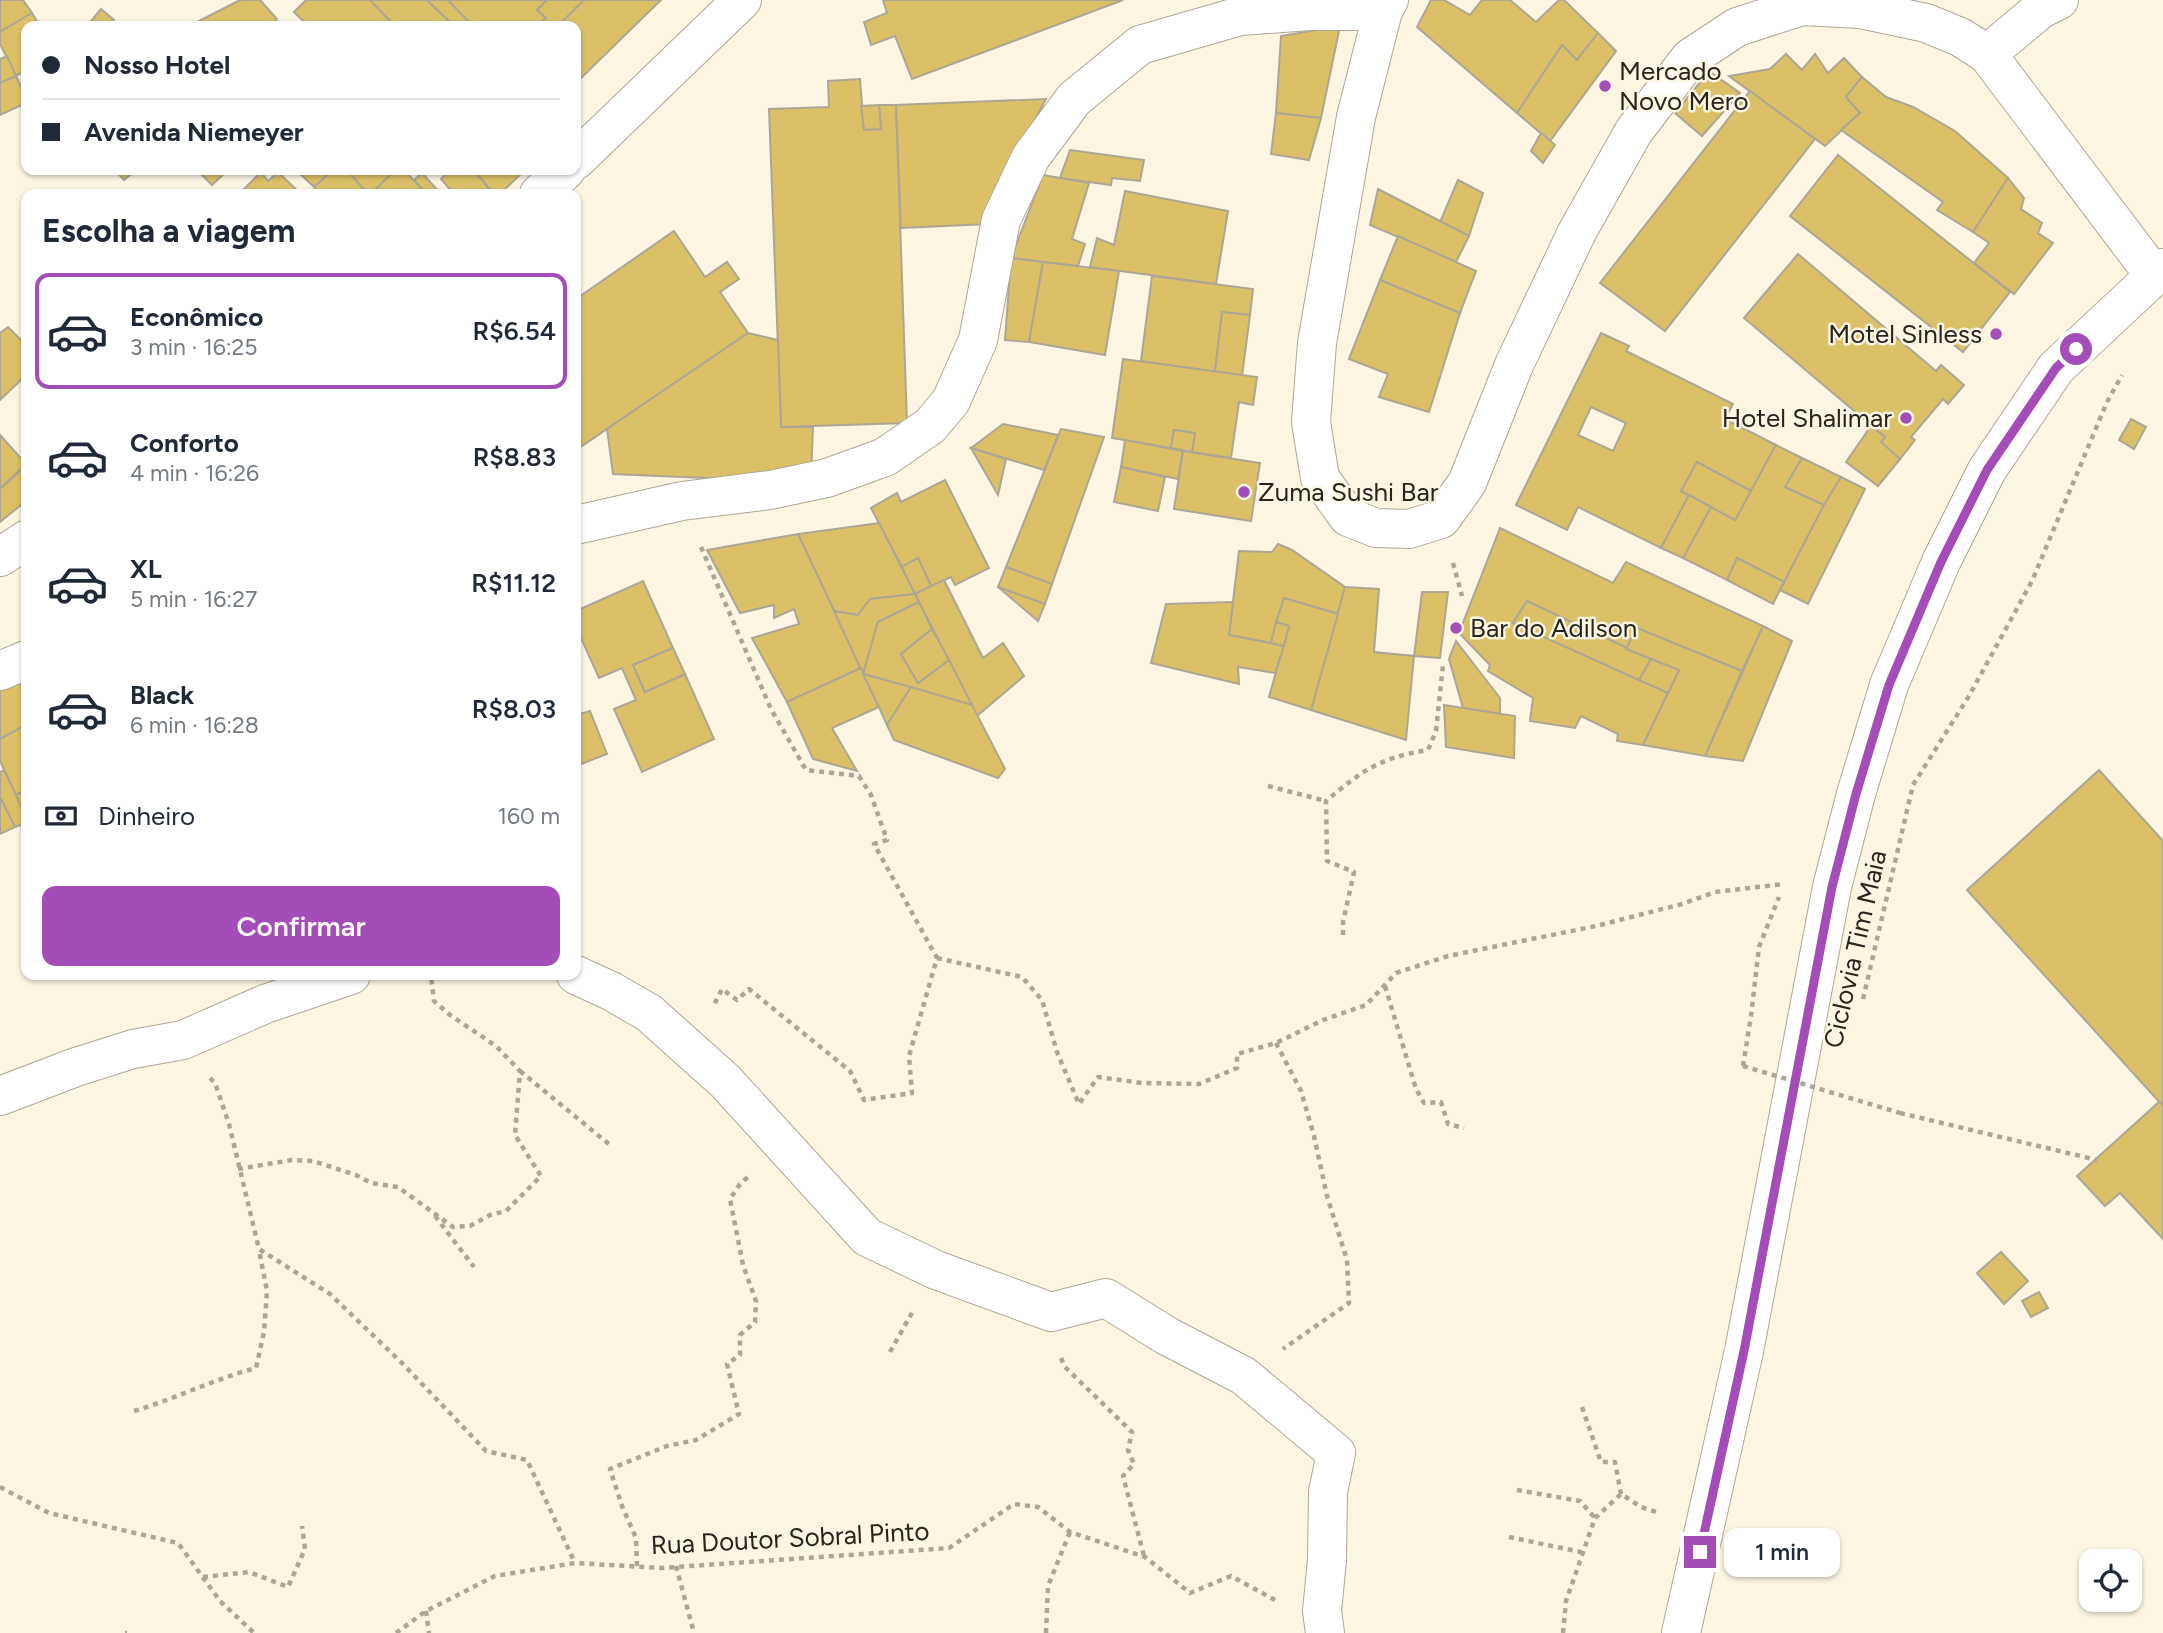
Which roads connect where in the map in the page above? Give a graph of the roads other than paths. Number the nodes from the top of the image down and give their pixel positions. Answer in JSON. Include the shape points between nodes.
{"nodes":[{"id":1,"x":742,"y":0,"type":"edge"},
{"id":2,"x":2059,"y":0,"type":"edge"},
{"id":3,"x":1386,"y":5,"type":"edge"},
{"id":4,"x":1987,"y":54,"type":"junction"},
{"id":5,"x":581,"y":155,"type":"edge"},
{"id":6,"x":560,"y":175,"type":"edge"},
{"id":7,"x":545,"y":189,"type":"edge"},
{"id":8,"x":2158,"y":271,"type":"edge"},
{"id":9,"x":581,"y":524,"type":"edge"},
{"id":10,"x":21,"y":543,"type":"edge"},
{"id":11,"x":0,"y":557,"type":"edge"},
{"id":12,"x":21,"y":662,"type":"edge"},
{"id":13,"x":0,"y":671,"type":"edge"},
{"id":14,"x":581,"y":977,"type":"edge"},
{"id":15,"x":336,"y":980,"type":"edge"},
{"id":16,"x":0,"y":1096,"type":"edge"},
{"id":17,"x":1324,"y":1622,"type":"edge"},
{"id":18,"x":1681,"y":1633,"type":"edge"}],
"edges":[{"from":1,"to":5,"type":"street"},
{"from":2,"to":4,"type":"street","via":[[2041,9]]},
{"from":3,"to":4,"type":"street","via":[[1356,117],[1317,343],[1311,422],[1320,478],[1348,517],[1376,528],[1409,529],[1441,519],[1467,483],[1514,365],[1577,232],[1634,131],[1690,58],[1737,27],[1801,6],[1860,9],[1926,23]]},
{"from":3,"to":9,"type":"street","via":[[1240,16],[1140,45],[1074,99],[1031,157],[1001,220],[978,340],[951,401],[930,426],[885,457],[827,478],[682,501]]},
{"from":4,"to":8,"type":"street"},
{"from":6,"to":7,"type":"street"},
{"from":8,"to":18,"type":"street","via":[[2056,368],[1987,470],[1941,562],[1889,685],[1832,887],[1744,1351]]},
{"from":10,"to":11,"type":"street"},
{"from":12,"to":13,"type":"street"},
{"from":14,"to":17,"type":"street","via":[[649,1013],[690,1050],[743,1099],[867,1237],[936,1270],[1051,1312],[1106,1298],[1244,1376],[1336,1453],[1328,1492]]},
{"from":15,"to":16,"type":"street","via":[[265,1004],[183,1040],[110,1056]]}]}
